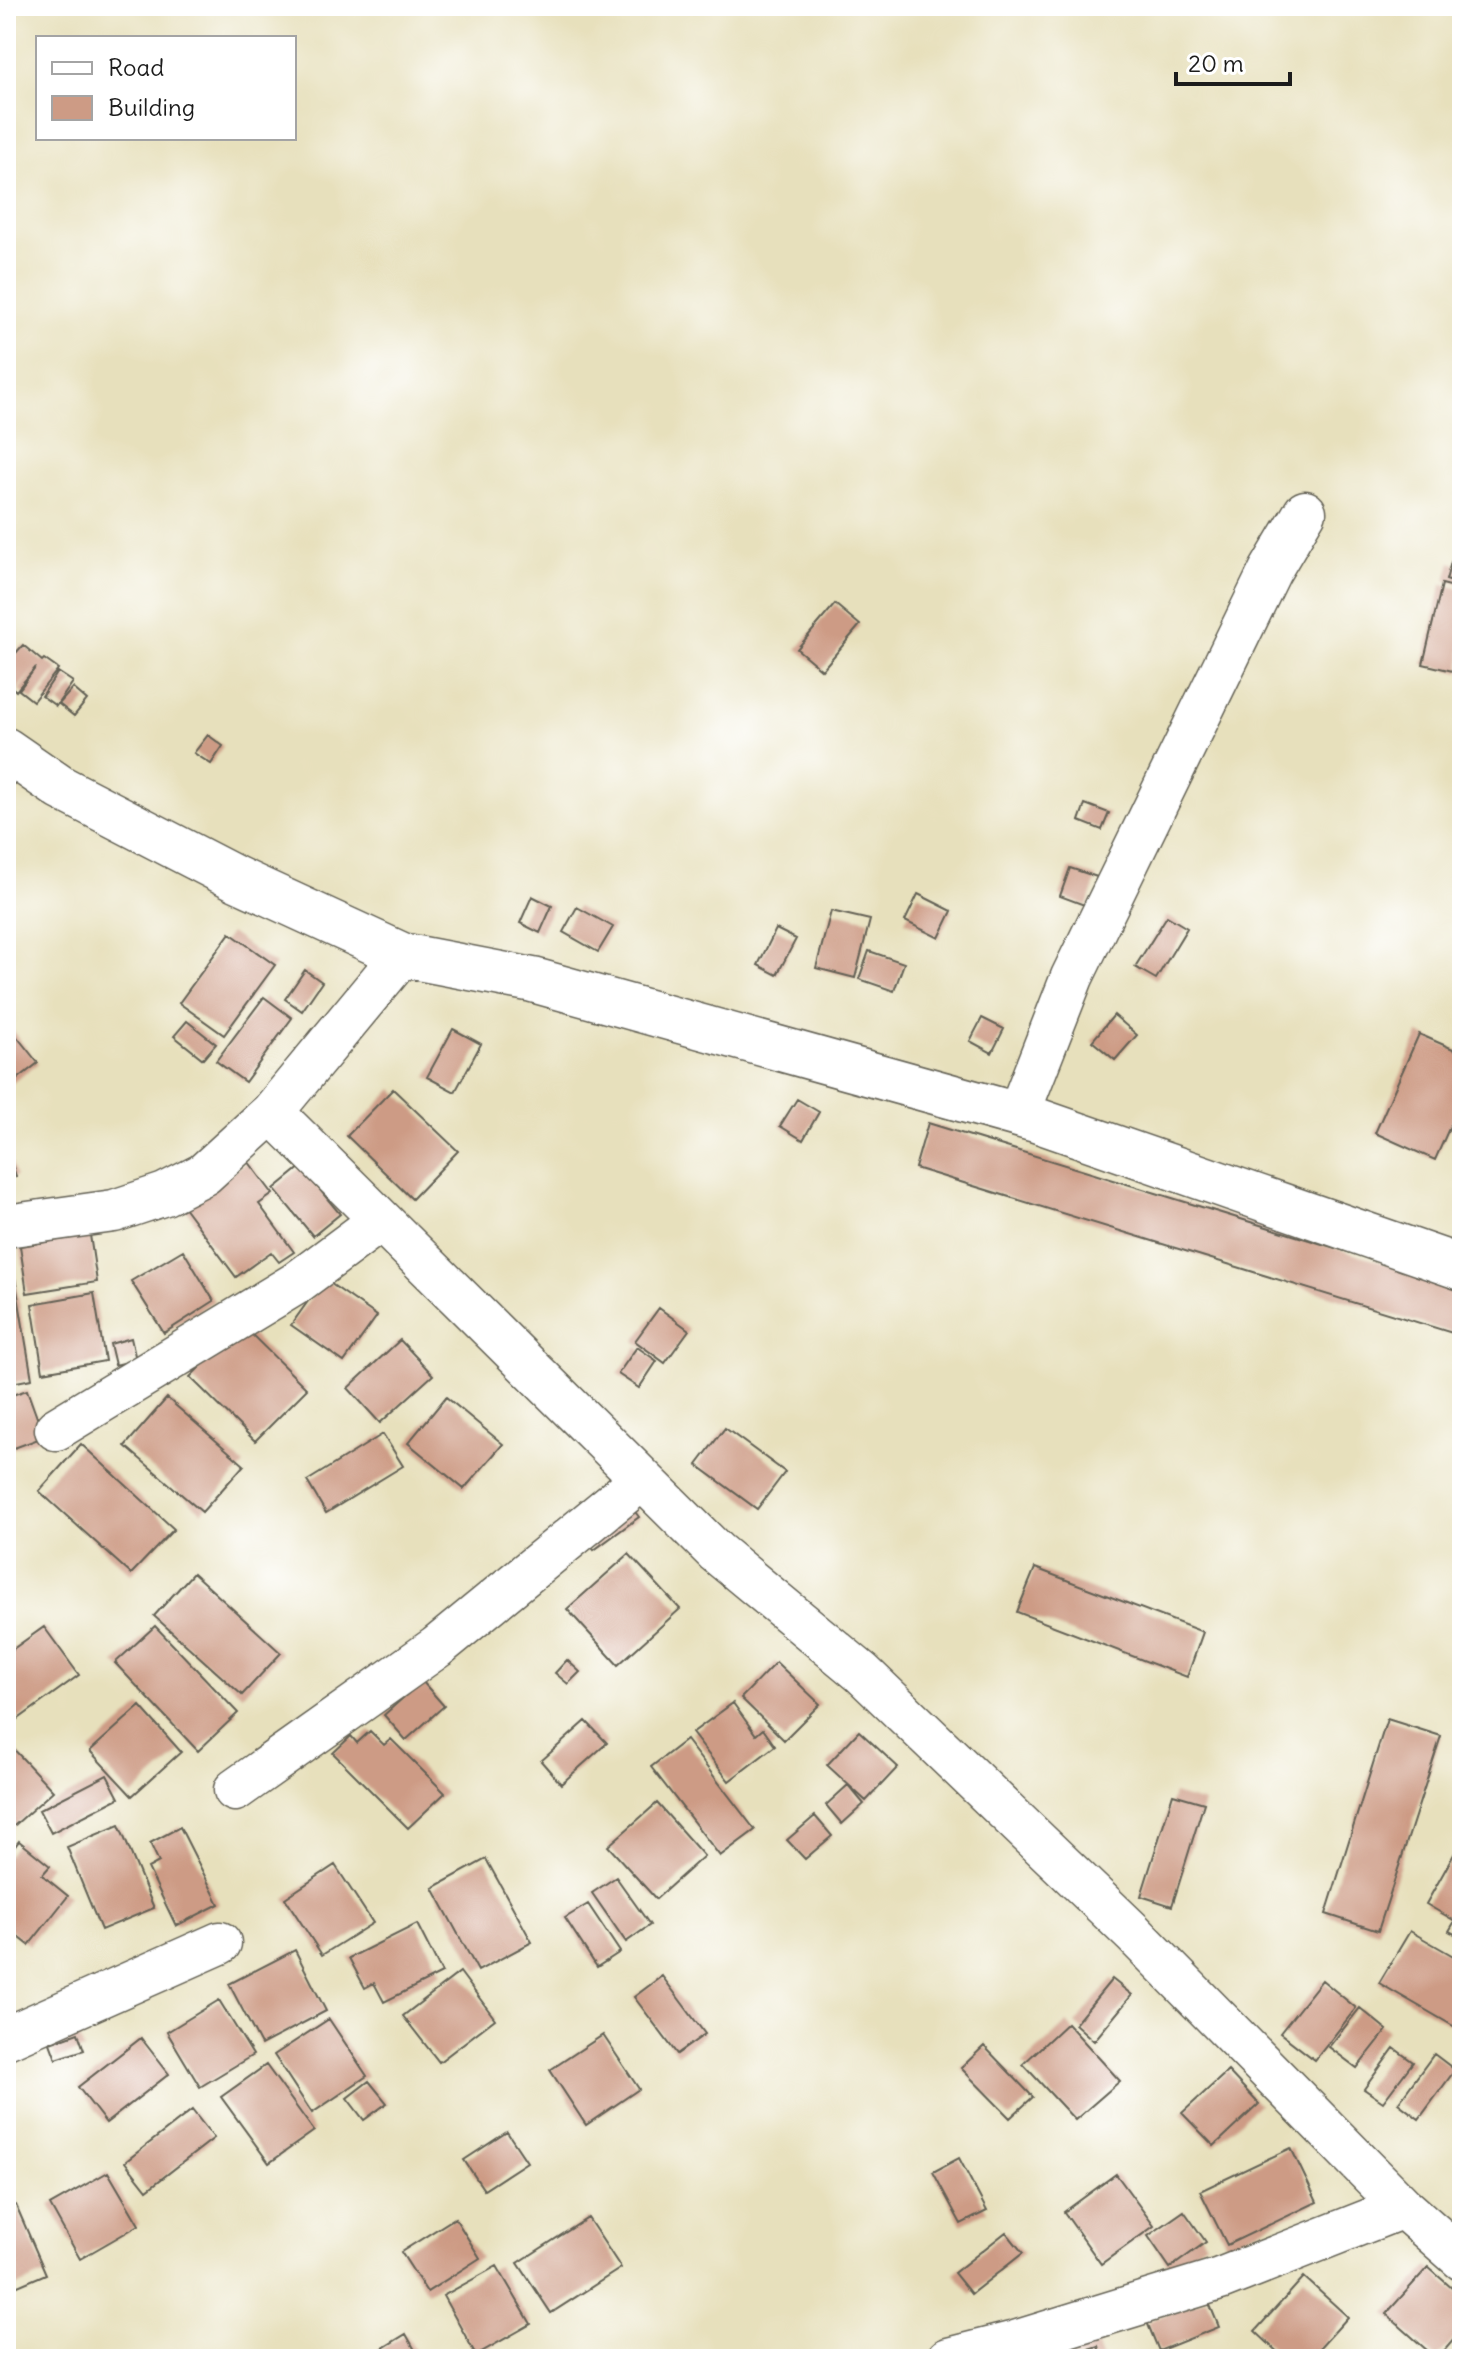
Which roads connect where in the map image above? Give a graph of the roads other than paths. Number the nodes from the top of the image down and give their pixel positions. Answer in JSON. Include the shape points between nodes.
{"nodes":[{"id":1,"x":1305,"y":512,"type":"dead end"},
{"id":2,"x":6,"y":750,"type":"edge"},
{"id":3,"x":402,"y":955,"type":"junction"},
{"id":4,"x":272,"y":1112,"type":"junction"},
{"id":5,"x":1018,"y":1115,"type":"junction"},
{"id":6,"x":381,"y":1220,"type":"junction"},
{"id":7,"x":6,"y":1226,"type":"edge"},
{"id":8,"x":1462,"y":1268,"type":"edge"},
{"id":9,"x":56,"y":1429,"type":"dead end"},
{"id":10,"x":642,"y":1479,"type":"junction"},
{"id":11,"x":235,"y":1790,"type":"dead end"},
{"id":12,"x":220,"y":1943,"type":"dead end"},
{"id":13,"x":6,"y":2038,"type":"edge"},
{"id":14,"x":1403,"y":2207,"type":"junction"},
{"id":15,"x":1462,"y":2259,"type":"edge"},
{"id":16,"x":948,"y":2359,"type":"edge"}],
"edges":[{"from":1,"to":5,"type":"street","via":[[1270,571],[1072,977]]},
{"from":2,"to":3,"type":"main road","via":[[61,788],[237,879]]},
{"from":3,"to":4,"type":"street"},
{"from":3,"to":5,"type":"main road","via":[[533,980]]},
{"from":4,"to":6,"type":"street"},
{"from":4,"to":7,"type":"street","via":[[204,1174],[165,1194],[114,1211]]},
{"from":5,"to":8,"type":"main road"},
{"from":6,"to":9,"type":"street","via":[[295,1284]]},
{"from":6,"to":10,"type":"street"},
{"from":10,"to":11,"type":"street","via":[[437,1647]]},
{"from":10,"to":14,"type":"street","via":[[716,1552],[873,1684],[1133,1933]]},
{"from":12,"to":13,"type":"street"},
{"from":14,"to":15,"type":"street"},
{"from":14,"to":16,"type":"street","via":[[1220,2279]]}]}
